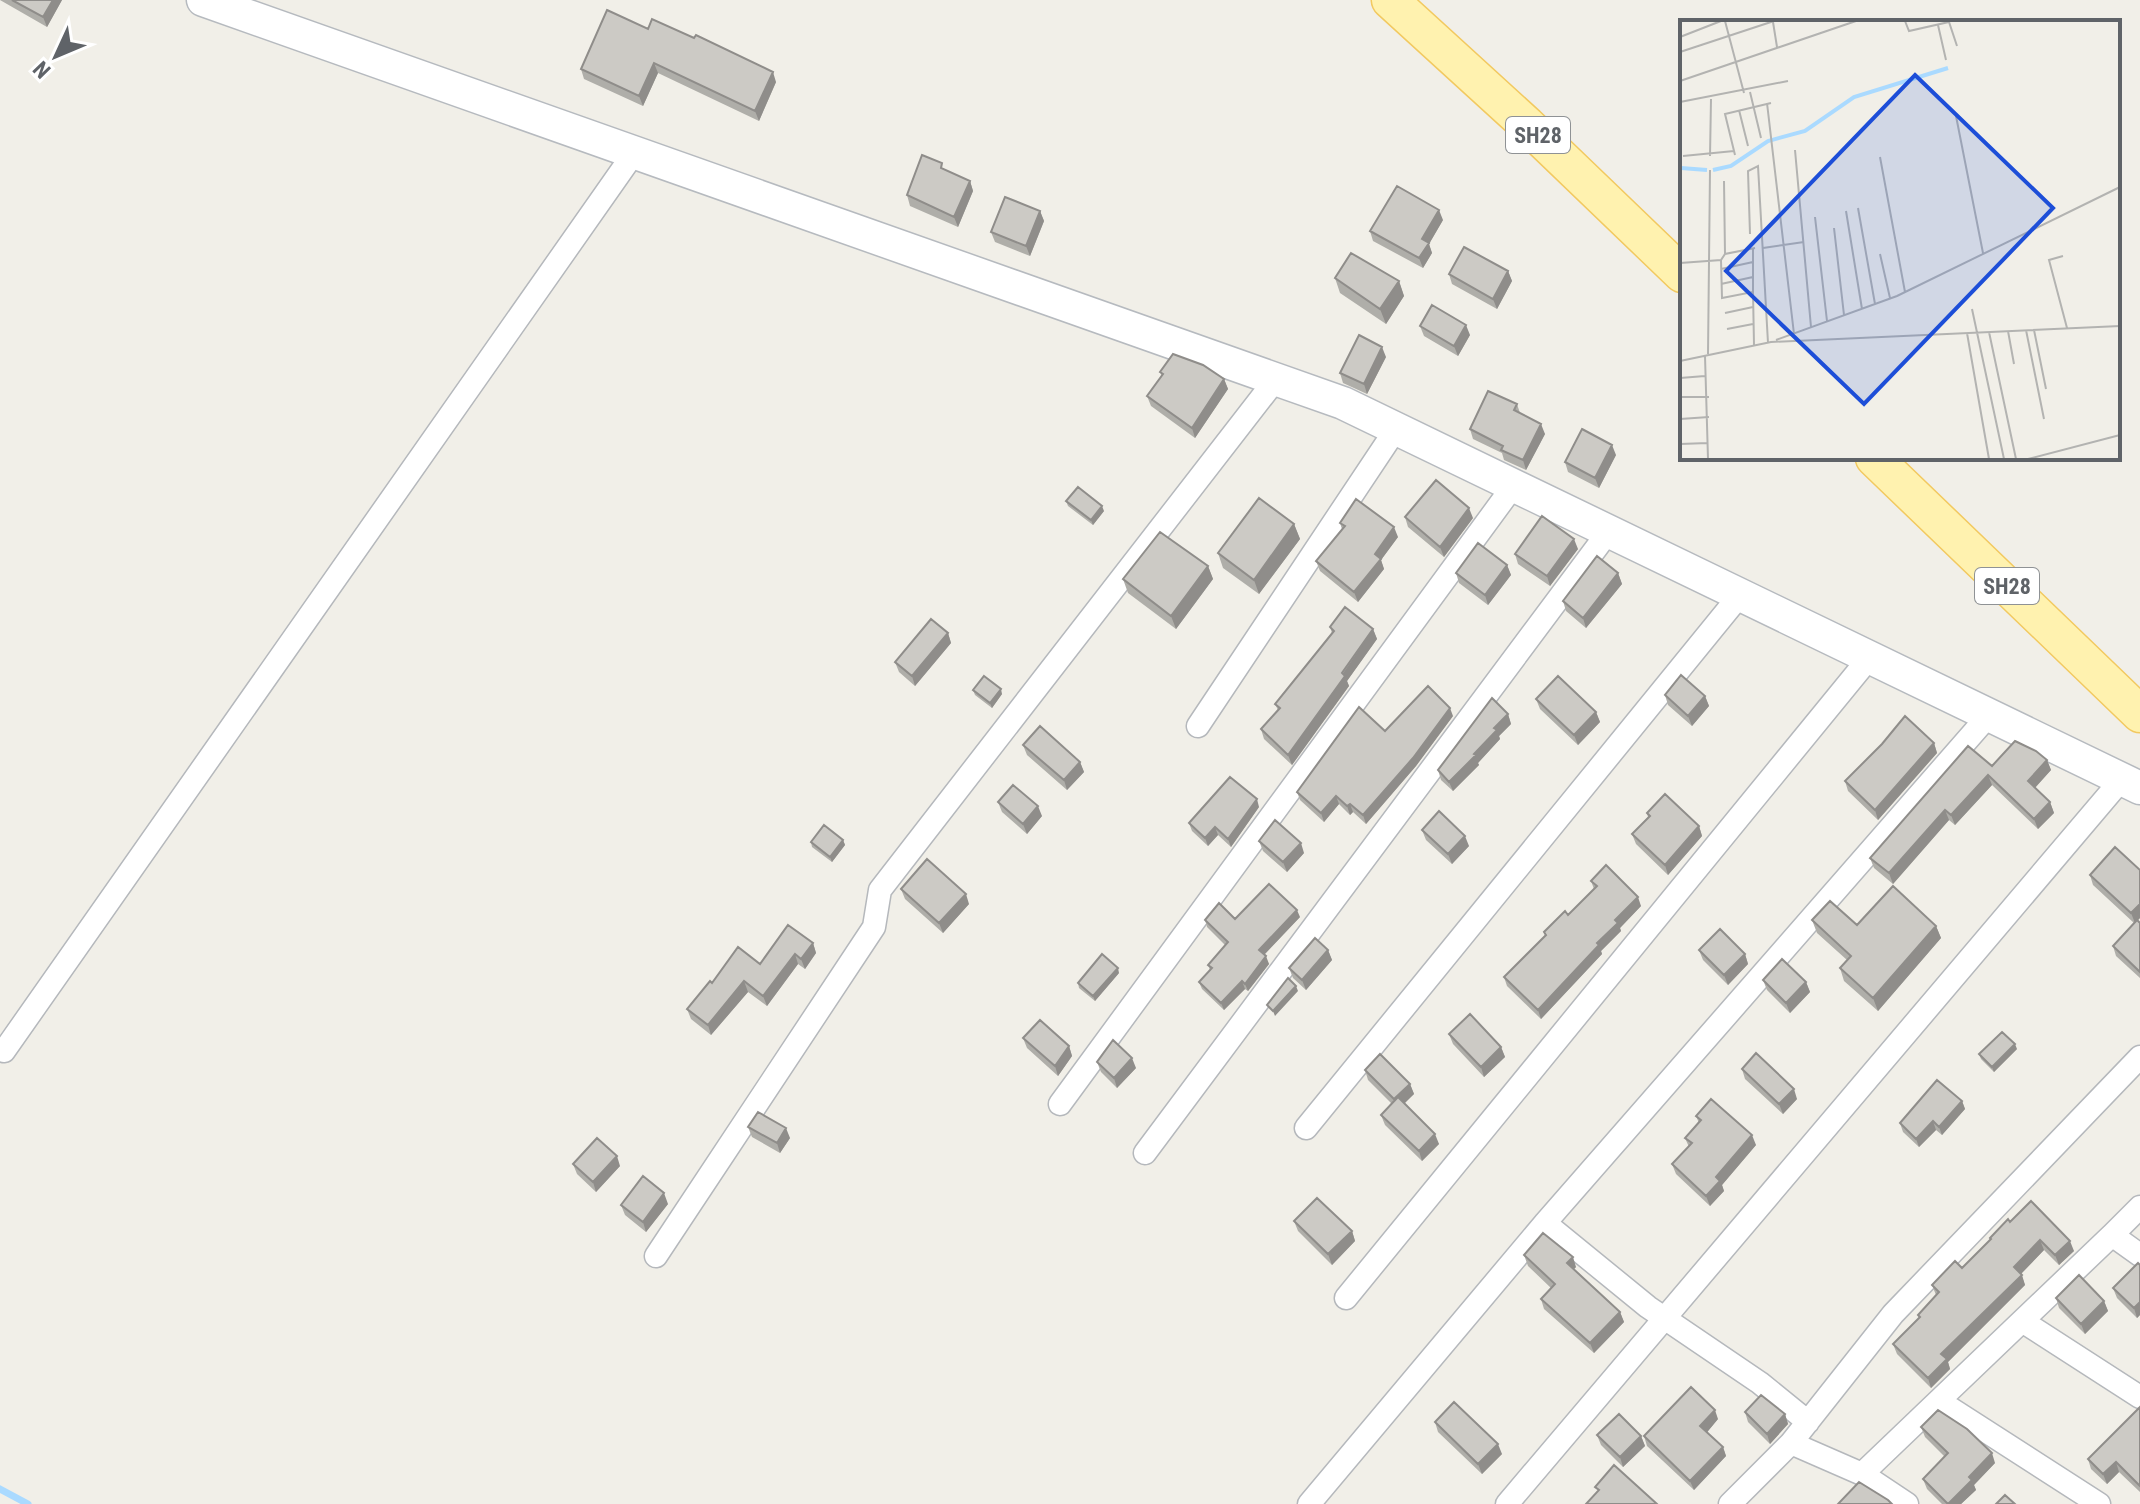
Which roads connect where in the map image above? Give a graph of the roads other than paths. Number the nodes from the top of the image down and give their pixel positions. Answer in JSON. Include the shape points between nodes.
{"nodes":[{"id":1,"x":203,"y":0,"type":"edge"},
{"id":2,"x":1390,"y":0,"type":"edge"},
{"id":3,"x":634,"y":153,"type":"junction"},
{"id":4,"x":1680,"y":272,"type":"edge"},
{"id":5,"x":1276,"y":379,"type":"junction"},
{"id":6,"x":1396,"y":429,"type":"junction"},
{"id":7,"x":1876,"y":460,"type":"edge"},
{"id":8,"x":1514,"y":485,"type":"junction"},
{"id":9,"x":1609,"y":531,"type":"junction"},
{"id":10,"x":1740,"y":595,"type":"junction"},
{"id":11,"x":1870,"y":657,"type":"junction"},
{"id":12,"x":2140,"y":714,"type":"edge"},
{"id":13,"x":1989,"y":715,"type":"junction"},
{"id":14,"x":1198,"y":726,"type":"dead end"},
{"id":15,"x":2131,"y":784,"type":"edge"},
{"id":16,"x":4,"y":1051,"type":"dead end"},
{"id":17,"x":2140,"y":1057,"type":"edge"},
{"id":18,"x":1060,"y":1104,"type":"dead end"},
{"id":19,"x":1306,"y":1128,"type":"dead end"},
{"id":20,"x":1145,"y":1153,"type":"dead end"},
{"id":21,"x":2140,"y":1207,"type":"edge"},
{"id":22,"x":1545,"y":1223,"type":"junction"},
{"id":23,"x":2107,"y":1240,"type":"junction"},
{"id":24,"x":2140,"y":1255,"type":"edge"},
{"id":25,"x":656,"y":1256,"type":"dead end"},
{"id":26,"x":1346,"y":1298,"type":"dead end"},
{"id":27,"x":1665,"y":1318,"type":"junction"},
{"id":28,"x":2022,"y":1321,"type":"junction"},
{"id":29,"x":2140,"y":1397,"type":"edge"},
{"id":30,"x":1939,"y":1401,"type":"junction"},
{"id":31,"x":1808,"y":1422,"type":"junction"},
{"id":32,"x":1791,"y":1443,"type":"junction"},
{"id":33,"x":1862,"y":1474,"type":"junction"},
{"id":34,"x":1309,"y":1504,"type":"edge"},
{"id":35,"x":1507,"y":1504,"type":"edge"},
{"id":36,"x":1730,"y":1504,"type":"edge"},
{"id":37,"x":1907,"y":1504,"type":"edge"},
{"id":38,"x":2099,"y":1504,"type":"edge"}],
"edges":[{"from":1,"to":3,"type":"street"},
{"from":2,"to":4,"type":"main road","number":"SH28"},
{"from":3,"to":5,"type":"street"},
{"from":3,"to":16,"type":"street"},
{"from":5,"to":6,"type":"street"},
{"from":5,"to":25,"type":"street","via":[[880,890],[874,927]]},
{"from":6,"to":8,"type":"street"},
{"from":6,"to":14,"type":"street"},
{"from":7,"to":12,"type":"main road","number":"SH28"},
{"from":8,"to":9,"type":"street"},
{"from":8,"to":18,"type":"street"},
{"from":9,"to":10,"type":"street"},
{"from":9,"to":20,"type":"street"},
{"from":10,"to":11,"type":"street"},
{"from":10,"to":19,"type":"street"},
{"from":11,"to":13,"type":"street"},
{"from":11,"to":26,"type":"street"},
{"from":13,"to":15,"type":"street"},
{"from":13,"to":22,"type":"street"},
{"from":15,"to":27,"type":"street"},
{"from":17,"to":31,"type":"street","via":[[1893,1314]]},
{"from":21,"to":23,"type":"street"},
{"from":22,"to":27,"type":"street"},
{"from":22,"to":34,"type":"street"},
{"from":23,"to":24,"type":"street","via":[[2112,1235]]},
{"from":23,"to":28,"type":"street"},
{"from":27,"to":31,"type":"street"},
{"from":27,"to":35,"type":"street"},
{"from":28,"to":29,"type":"street"},
{"from":28,"to":30,"type":"street"},
{"from":30,"to":33,"type":"street"},
{"from":30,"to":38,"type":"street"},
{"from":31,"to":32,"type":"street"},
{"from":32,"to":33,"type":"street"},
{"from":32,"to":36,"type":"street"},
{"from":33,"to":37,"type":"street"}]}
